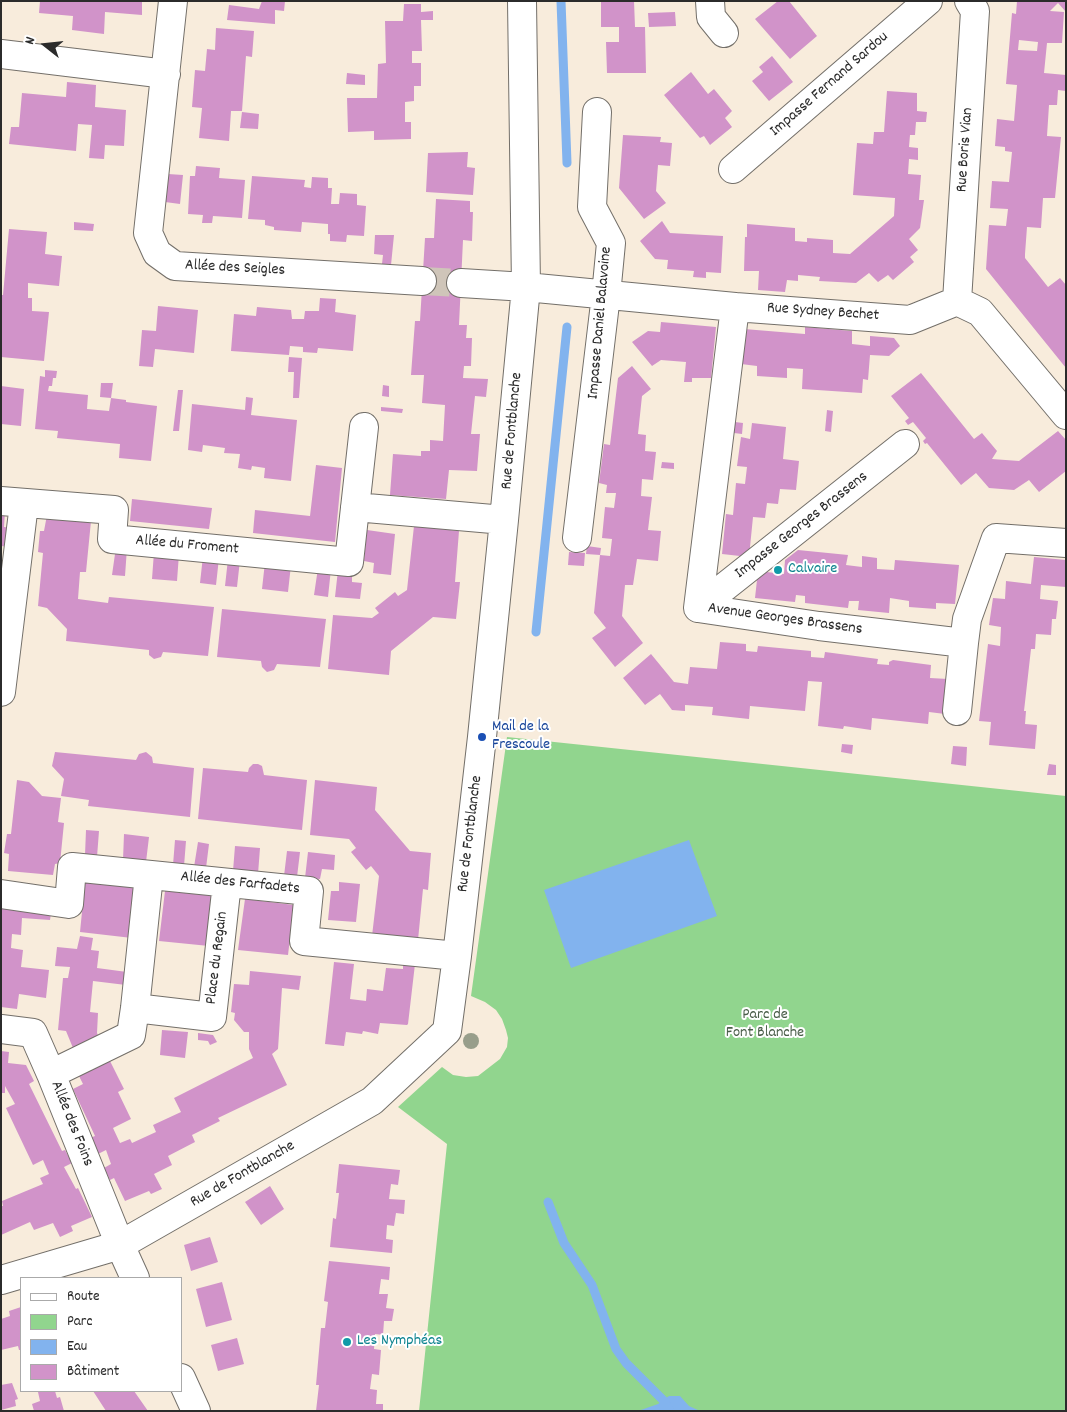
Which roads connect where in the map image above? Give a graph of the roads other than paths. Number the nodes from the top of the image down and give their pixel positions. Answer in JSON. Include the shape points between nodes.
{"nodes":[{"id":1,"x":173,"y":1,"type":"edge"},
{"id":2,"x":522,"y":1,"type":"edge"},
{"id":3,"x":710,"y":1,"type":"edge"},
{"id":4,"x":928,"y":1,"type":"edge"},
{"id":5,"x":969,"y":1,"type":"edge"},
{"id":6,"x":724,"y":33,"type":"dead end"},
{"id":7,"x":1,"y":54,"type":"edge"},
{"id":8,"x":166,"y":74,"type":"junction"},
{"id":9,"x":597,"y":112,"type":"dead end"},
{"id":10,"x":733,"y":169,"type":"dead end"},
{"id":11,"x":422,"y":281,"type":"tunnel mouth"},
{"id":12,"x":460,"y":283,"type":"tunnel mouth"},
{"id":13,"x":526,"y":287,"type":"junction"},
{"id":14,"x":606,"y":295,"type":"junction"},
{"id":15,"x":957,"y":301,"type":"junction"},
{"id":16,"x":735,"y":307,"type":"junction"},
{"id":17,"x":1066,"y":415,"type":"edge"},
{"id":18,"x":364,"y":427,"type":"dead end"},
{"id":19,"x":906,"y":444,"type":"dead end"},
{"id":20,"x":13,"y":502,"type":"edge"},
{"id":21,"x":355,"y":507,"type":"junction"},
{"id":22,"x":504,"y":520,"type":"junction"},
{"id":23,"x":577,"y":538,"type":"dead end"},
{"id":24,"x":1066,"y":543,"type":"edge"},
{"id":25,"x":698,"y":608,"type":"junction"},
{"id":26,"x":964,"y":643,"type":"junction"},
{"id":27,"x":1,"y":692,"type":"edge"},
{"id":28,"x":957,"y":711,"type":"dead end"},
{"id":29,"x":149,"y":874,"type":"junction"},
{"id":30,"x":227,"y":883,"type":"junction"},
{"id":31,"x":1,"y":894,"type":"edge"},
{"id":32,"x":457,"y":956,"type":"junction"},
{"id":33,"x":136,"y":1008,"type":"junction"},
{"id":34,"x":1,"y":1029,"type":"edge"},
{"id":35,"x":51,"y":1074,"type":"junction"},
{"id":36,"x":120,"y":1246,"type":"junction"},
{"id":37,"x":135,"y":1277,"type":"edge"},
{"id":38,"x":1,"y":1280,"type":"edge"},
{"id":39,"x":182,"y":1380,"type":"edge"},
{"id":40,"x":196,"y":1411,"type":"edge"}],
"edges":[{"from":1,"to":8,"type":"street","name":"Allée des Seigles"},
{"from":2,"to":13,"type":"street","name":"Rue de Fontblanche"},
{"from":3,"to":6,"type":"street","via":[[711,17]]},
{"from":4,"to":10,"type":"street","name":"Impasse Fernand Sardou"},
{"from":5,"to":15,"type":"street","name":"Rue Boris Vian","via":[[975,11]]},
{"from":7,"to":8,"type":"street"},
{"from":8,"to":11,"type":"street","name":"Allée des Seigles","via":[[148,233],[157,253],[175,266]]},
{"from":9,"to":14,"type":"street","name":"Impasse Daniel Balavoine","via":[[592,207],[610,243]]},
{"from":12,"to":13,"type":"street"},
{"from":13,"to":14,"type":"street","name":"Rue Sydney Bechet"},
{"from":13,"to":22,"type":"street","name":"Rue de Fontblanche"},
{"from":14,"to":16,"type":"street","name":"Rue Sydney Bechet"},
{"from":14,"to":23,"type":"street","name":"Impasse Daniel Balavoine"},
{"from":15,"to":16,"type":"street","name":"Rue Sydney Bechet","via":[[910,320]]},
{"from":15,"to":17,"type":"street","via":[[980,312]]},
{"from":16,"to":25,"type":"street","name":"Avenue Georges Brassens"},
{"from":18,"to":21,"type":"street","name":"Allée du Froment"},
{"from":19,"to":25,"type":"street","name":"Impasse Georges Brassens"},
{"from":20,"to":21,"type":"street","name":"Allée du Froment","via":[[114,510],[112,539],[349,562]]},
{"from":20,"to":27,"type":"street"},
{"from":21,"to":22,"type":"street"},
{"from":22,"to":32,"type":"street","name":"Rue de Fontblanche"},
{"from":24,"to":26,"type":"street","via":[[996,538],[967,619]]},
{"from":25,"to":26,"type":"street","name":"Avenue Georges Brassens"},
{"from":26,"to":28,"type":"street"},
{"from":29,"to":30,"type":"street","name":"Allée des Farfadets"},
{"from":29,"to":31,"type":"street","name":"Allée des Farfadets","via":[[72,867],[69,904]]},
{"from":29,"to":33,"type":"street"},
{"from":30,"to":32,"type":"street","name":"Allée des Farfadets","via":[[309,891],[304,941]]},
{"from":30,"to":33,"type":"street","name":"Place du Regain","via":[[212,1017]]},
{"from":32,"to":36,"type":"street","name":"Rue de Fontblanche","via":[[447,1031],[372,1101]]},
{"from":33,"to":35,"type":"street","via":[[132,1035]]},
{"from":34,"to":35,"type":"street","name":"Allée des Foins","via":[[33,1033]]},
{"from":35,"to":36,"type":"street","name":"Allée des Foins"},
{"from":36,"to":37,"type":"street","name":"Allée des Foins"},
{"from":36,"to":38,"type":"street","name":"Rue de Fontblanche"},
{"from":39,"to":40,"type":"street"}]}
